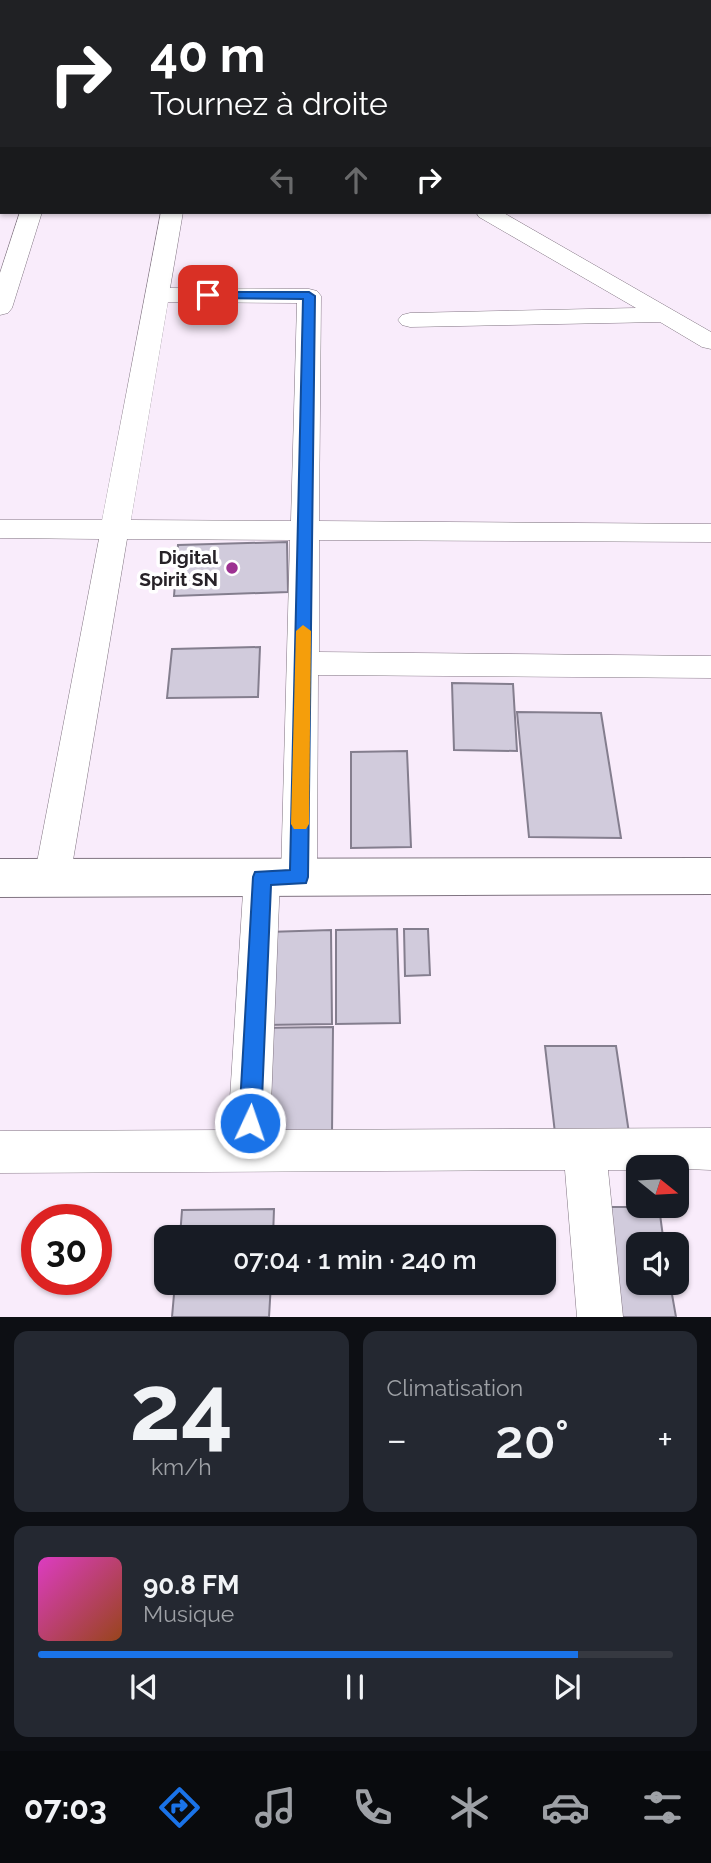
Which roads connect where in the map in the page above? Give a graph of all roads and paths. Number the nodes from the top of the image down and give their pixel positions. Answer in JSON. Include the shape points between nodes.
{"nodes":[{"id":1,"x":29,"y":214,"type":"edge"},
{"id":2,"x":172,"y":214,"type":"edge"},
{"id":3,"x":489,"y":214,"type":"edge"},
{"id":4,"x":11,"y":237,"type":"edge"},
{"id":5,"x":158,"y":295,"type":"junction"},
{"id":6,"x":0,"y":308,"type":"edge"},
{"id":7,"x":711,"y":316,"type":"edge"},
{"id":8,"x":410,"y":320,"type":"dead end"},
{"id":9,"x":676,"y":321,"type":"junction"},
{"id":10,"x":711,"y":342,"type":"edge"},
{"id":11,"x":0,"y":529,"type":"edge"},
{"id":12,"x":115,"y":529,"type":"junction"},
{"id":13,"x":305,"y":530,"type":"junction"},
{"id":14,"x":711,"y":533,"type":"edge"},
{"id":15,"x":303,"y":663,"type":"junction"},
{"id":16,"x":711,"y":667,"type":"edge"},
{"id":17,"x":711,"y":876,"type":"edge"},
{"id":18,"x":281,"y":877,"type":"junction"},
{"id":19,"x":0,"y":878,"type":"edge"},
{"id":20,"x":52,"y":878,"type":"junction"},
{"id":21,"x":584,"y":1149,"type":"junction"},
{"id":22,"x":711,"y":1149,"type":"edge"},
{"id":23,"x":248,"y":1151,"type":"junction"},
{"id":24,"x":0,"y":1152,"type":"edge"},
{"id":25,"x":600,"y":1317,"type":"edge"}],
"edges":[{"from":1,"to":4,"type":"street"},
{"from":2,"to":5,"type":"street"},
{"from":3,"to":9,"type":"street"},
{"from":4,"to":6,"type":"street"},
{"from":5,"to":12,"type":"street"},
{"from":5,"to":13,"type":"street","via":[[309,296]]},
{"from":7,"to":9,"type":"street"},
{"from":8,"to":9,"type":"street"},
{"from":9,"to":10,"type":"street"},
{"from":11,"to":12,"type":"street"},
{"from":12,"to":13,"type":"street"},
{"from":12,"to":20,"type":"street"},
{"from":13,"to":14,"type":"street"},
{"from":13,"to":15,"type":"street"},
{"from":15,"to":16,"type":"street"},
{"from":15,"to":18,"type":"street"},
{"from":17,"to":18,"type":"street"},
{"from":18,"to":20,"type":"street"},
{"from":18,"to":23,"type":"street"},
{"from":19,"to":20,"type":"street"},
{"from":21,"to":22,"type":"street"},
{"from":21,"to":23,"type":"street"},
{"from":21,"to":25,"type":"street"},
{"from":23,"to":24,"type":"street"}]}
